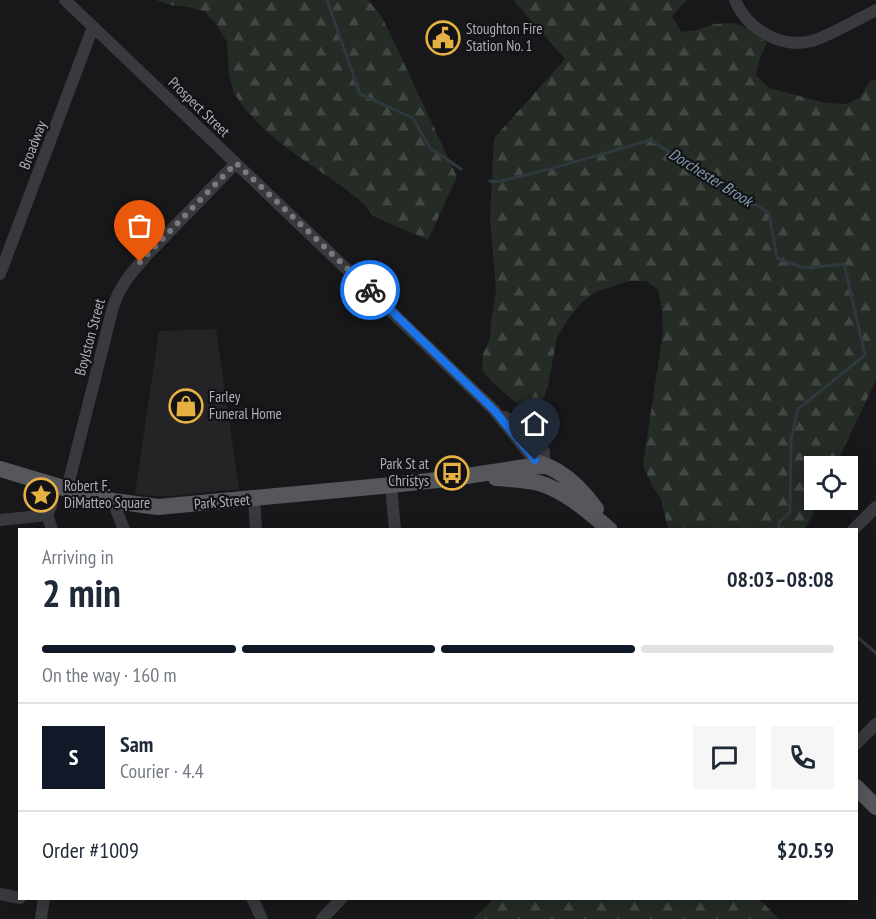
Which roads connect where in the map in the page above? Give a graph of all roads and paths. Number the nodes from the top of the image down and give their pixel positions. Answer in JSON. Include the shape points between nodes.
{"nodes":[{"id":1,"x":65,"y":0,"type":"edge"},
{"id":2,"x":735,"y":0,"type":"edge"},
{"id":3,"x":876,"y":10,"type":"edge"},
{"id":4,"x":93,"y":27,"type":"junction"},
{"id":5,"x":236,"y":163,"type":"junction"},
{"id":6,"x":0,"y":274,"type":"edge"},
{"id":7,"x":494,"y":410,"type":"junction"},
{"id":8,"x":527,"y":464,"type":"junction"},
{"id":9,"x":0,"y":469,"type":"edge"},
{"id":10,"x":447,"y":479,"type":"junction"},
{"id":11,"x":541,"y":484,"type":"junction"},
{"id":12,"x":391,"y":486,"type":"junction"},
{"id":13,"x":60,"y":487,"type":"junction"},
{"id":14,"x":254,"y":499,"type":"junction"},
{"id":15,"x":113,"y":501,"type":"junction"},
{"id":16,"x":876,"y":507,"type":"edge"},
{"id":17,"x":47,"y":514,"type":"junction"},
{"id":18,"x":0,"y":520,"type":"edge"},
{"id":19,"x":51,"y":528,"type":"edge"},
{"id":20,"x":122,"y":528,"type":"edge"},
{"id":21,"x":256,"y":528,"type":"edge"},
{"id":22,"x":395,"y":528,"type":"edge"},
{"id":23,"x":609,"y":528,"type":"edge"},
{"id":24,"x":609,"y":528,"type":"edge"},
{"id":25,"x":855,"y":528,"type":"edge"},
{"id":26,"x":876,"y":724,"type":"edge"},
{"id":27,"x":858,"y":742,"type":"edge"},
{"id":28,"x":858,"y":789,"type":"edge"},
{"id":29,"x":876,"y":807,"type":"edge"},
{"id":30,"x":0,"y":894,"type":"edge"},
{"id":31,"x":18,"y":898,"type":"edge"},
{"id":32,"x":44,"y":900,"type":"edge"},
{"id":33,"x":253,"y":900,"type":"edge"},
{"id":34,"x":340,"y":900,"type":"edge"},
{"id":35,"x":41,"y":919,"type":"edge"},
{"id":36,"x":262,"y":919,"type":"edge"},
{"id":37,"x":322,"y":919,"type":"edge"}],
"edges":[{"from":1,"to":4,"type":"street","name":"Prospect Street"},
{"from":2,"to":3,"type":"street","via":[[758,30],[795,42],[812,41]]},
{"from":4,"to":5,"type":"street","name":"Prospect Street"},
{"from":4,"to":6,"type":"street","name":"Broadway"},
{"from":5,"to":7,"type":"street","name":"Prospect Street"},
{"from":5,"to":13,"type":"street","name":"Boylston Street","via":[[140,262],[118,292]]},
{"from":7,"to":8,"type":"street","name":"Prospect Street","via":[[515,436]]},
{"from":7,"to":8,"type":"street","name":"Prospect Street","via":[[544,451]]},
{"from":8,"to":10,"type":"main road","name":"Park Street"},
{"from":8,"to":11,"type":"main road"},
{"from":8,"to":23,"type":"main road","name":"Park Street","via":[[559,472],[588,498]]},
{"from":9,"to":13,"type":"main road","name":"Park Street"},
{"from":10,"to":11,"type":"main road","name":"Park Street","via":[[488,478]]},
{"from":10,"to":12,"type":"main road","name":"Park Street"},
{"from":11,"to":24,"type":"main road","name":"Park Street","via":[[576,502]]},
{"from":12,"to":14,"type":"main road","name":"Park Street"},
{"from":12,"to":22,"type":"street"},
{"from":13,"to":15,"type":"main road","name":"Park Street"},
{"from":13,"to":17,"type":"street","name":"Boylston Street"},
{"from":14,"to":15,"type":"main road","name":"Park Street","via":[[158,507]]},
{"from":14,"to":21,"type":"street"},
{"from":15,"to":20,"type":"street"},
{"from":16,"to":25,"type":"street"},
{"from":17,"to":18,"type":"street"},
{"from":17,"to":19,"type":"street"},
{"from":26,"to":27,"type":"street"},
{"from":28,"to":29,"type":"main road"},
{"from":30,"to":31,"type":"street"},
{"from":32,"to":35,"type":"street"},
{"from":33,"to":36,"type":"street"},
{"from":34,"to":37,"type":"street"}]}
